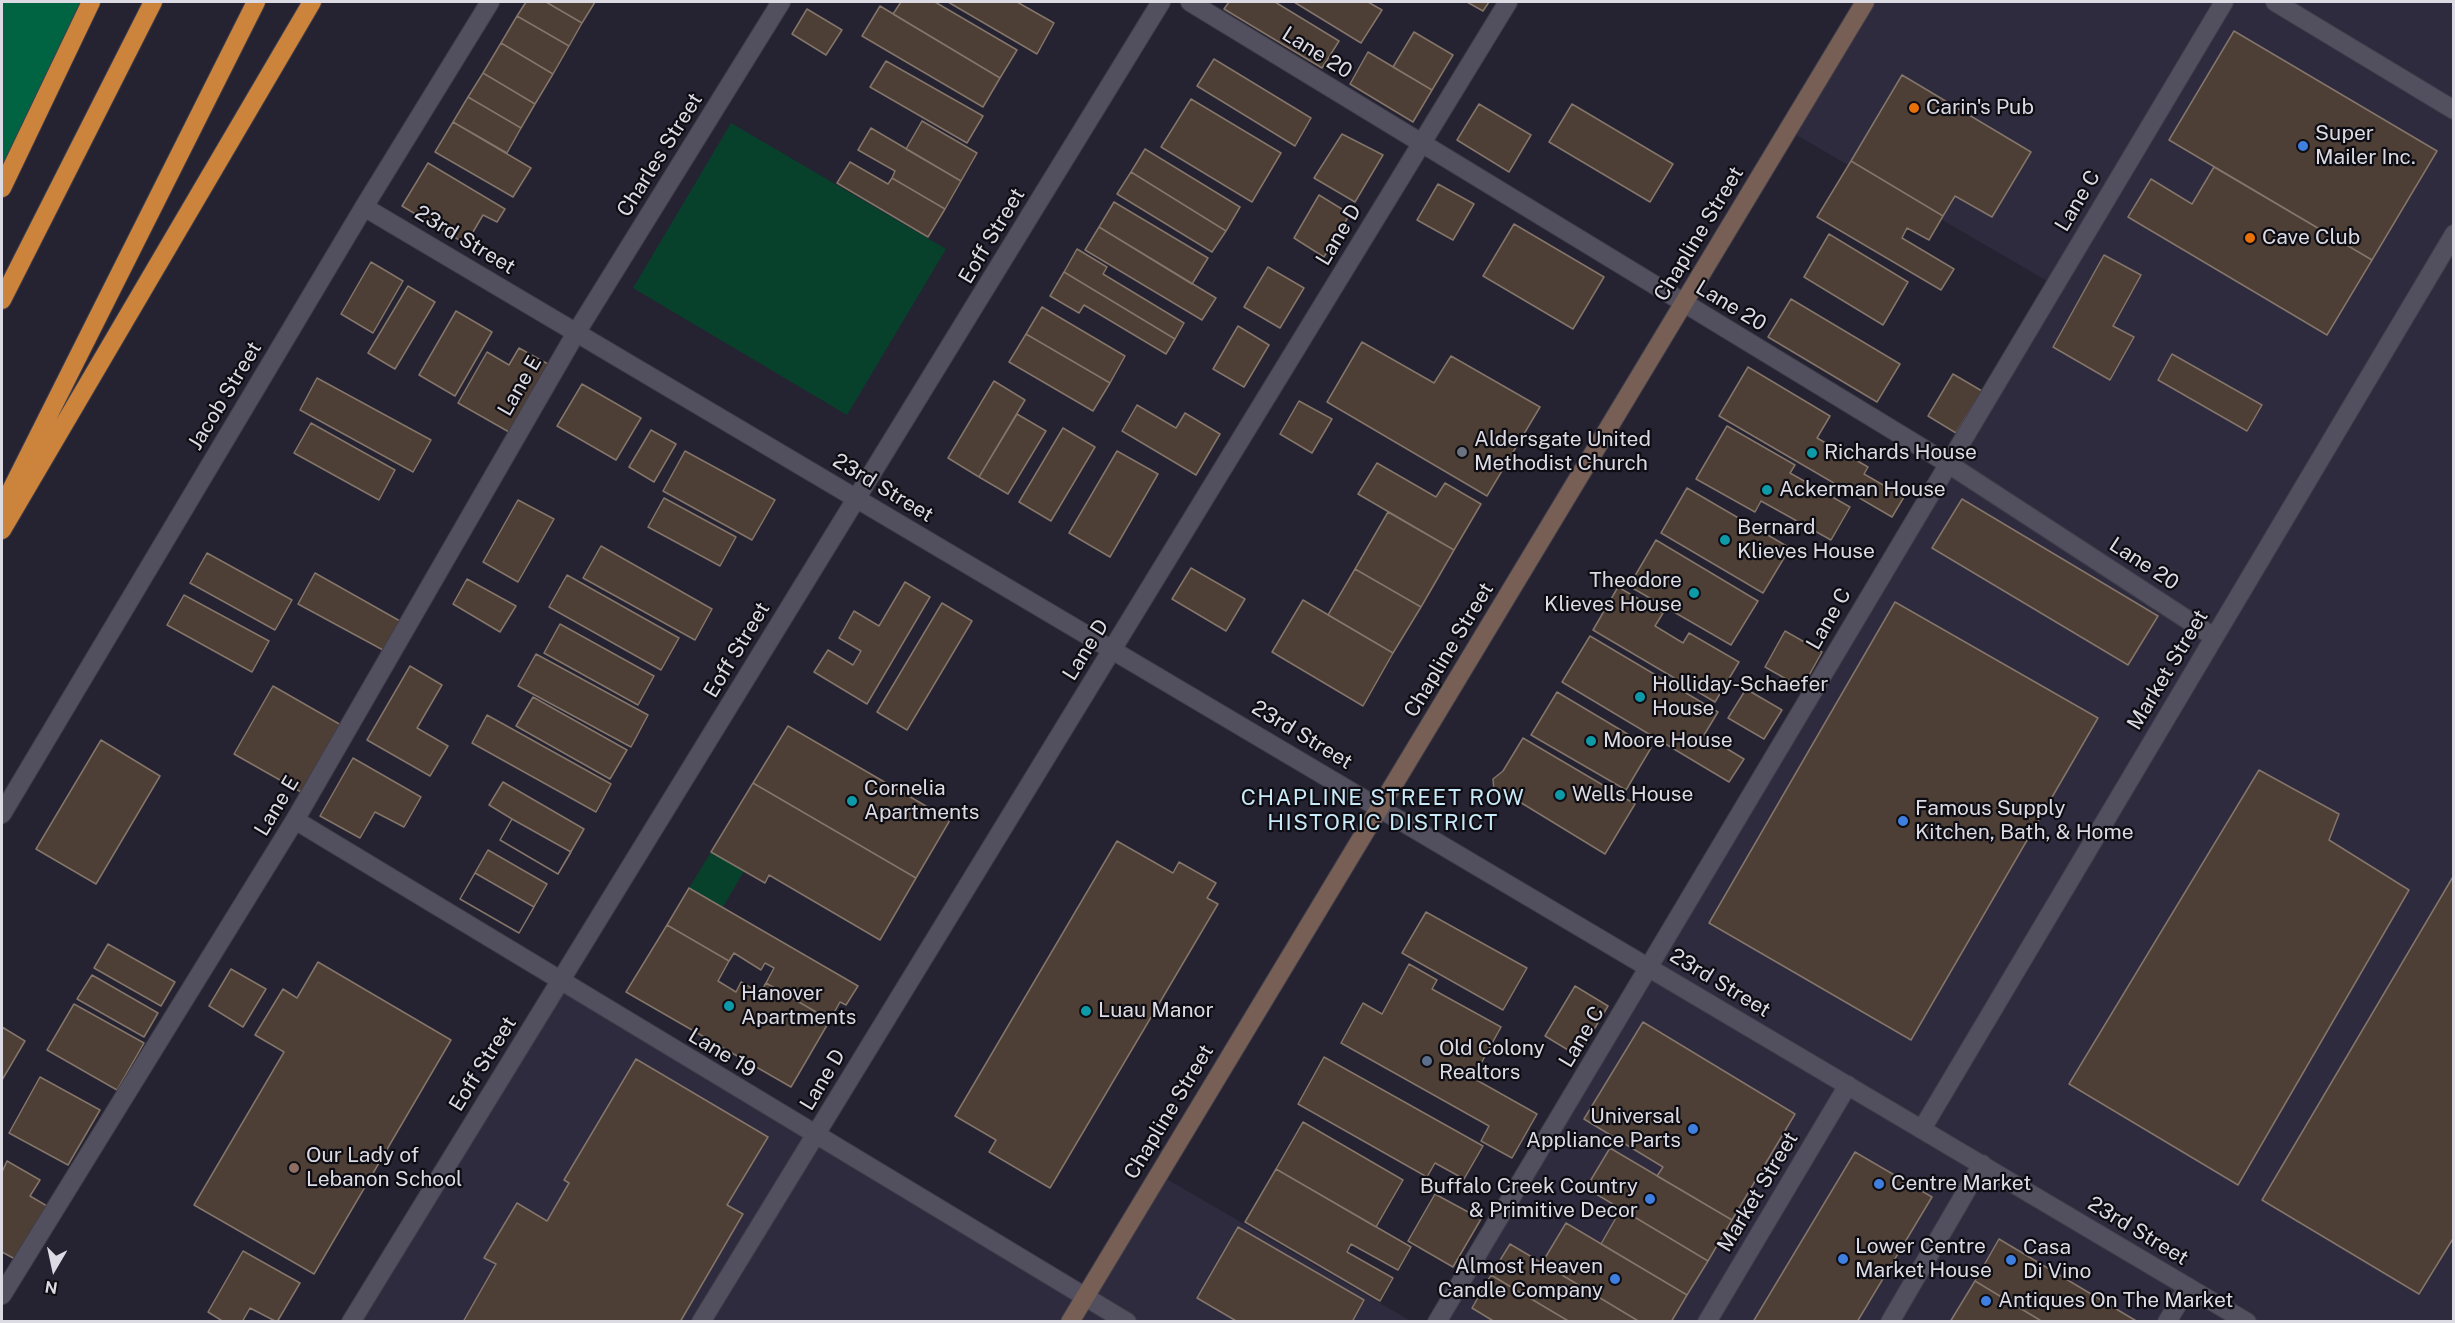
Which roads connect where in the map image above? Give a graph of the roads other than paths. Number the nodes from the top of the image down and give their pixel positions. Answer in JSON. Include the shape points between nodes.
{"nodes":[{"id":1,"x":90,"y":2,"type":"edge"},
{"id":2,"x":153,"y":2,"type":"edge"},
{"id":3,"x":256,"y":2,"type":"edge"},
{"id":4,"x":312,"y":2,"type":"edge"},
{"id":5,"x":490,"y":2,"type":"edge"},
{"id":6,"x":781,"y":2,"type":"edge"},
{"id":7,"x":1161,"y":2,"type":"edge"},
{"id":8,"x":1190,"y":2,"type":"edge"},
{"id":9,"x":1508,"y":2,"type":"edge"},
{"id":10,"x":1865,"y":2,"type":"edge"},
{"id":11,"x":2224,"y":2,"type":"edge"},
{"id":12,"x":2275,"y":2,"type":"edge"},
{"id":13,"x":2454,"y":110,"type":"edge"},
{"id":14,"x":1421,"y":144,"type":"junction"},
{"id":15,"x":2,"y":188,"type":"edge"},
{"id":16,"x":364,"y":207,"type":"junction"},
{"id":17,"x":2454,"y":234,"type":"edge"},
{"id":18,"x":2,"y":300,"type":"edge"},
{"id":19,"x":1683,"y":304,"type":"junction"},
{"id":20,"x":576,"y":333,"type":"junction"},
{"id":21,"x":1947,"y":463,"type":"junction"},
{"id":22,"x":857,"y":498,"type":"junction"},
{"id":23,"x":2,"y":508,"type":"edge"},
{"id":24,"x":2,"y":530,"type":"edge"},
{"id":25,"x":2214,"y":637,"type":"junction"},
{"id":26,"x":1112,"y":650,"type":"junction"},
{"id":27,"x":1380,"y":808,"type":"junction"},
{"id":28,"x":2,"y":814,"type":"edge"},
{"id":29,"x":295,"y":820,"type":"junction"},
{"id":30,"x":1650,"y":967,"type":"junction"},
{"id":31,"x":561,"y":981,"type":"junction"},
{"id":32,"x":1848,"y":1085,"type":"junction"},
{"id":33,"x":1922,"y":1129,"type":"junction"},
{"id":34,"x":815,"y":1135,"type":"junction"},
{"id":35,"x":1982,"y":1164,"type":"junction"},
{"id":36,"x":2188,"y":1287,"type":"junction"},
{"id":37,"x":2,"y":1295,"type":"edge"},
{"id":38,"x":1085,"y":1296,"type":"junction"},
{"id":39,"x":351,"y":1322,"type":"edge"},
{"id":40,"x":701,"y":1322,"type":"edge"},
{"id":41,"x":1070,"y":1322,"type":"edge"},
{"id":42,"x":1127,"y":1322,"type":"edge"},
{"id":43,"x":1437,"y":1322,"type":"edge"},
{"id":44,"x":1707,"y":1322,"type":"edge"},
{"id":45,"x":1890,"y":1322,"type":"edge"},
{"id":46,"x":2167,"y":1322,"type":"edge"},
{"id":47,"x":2247,"y":1322,"type":"edge"}],
"edges":[{"from":1,"to":15,"type":"highway"},
{"from":2,"to":18,"type":"highway"},
{"from":3,"to":23,"type":"highway"},
{"from":4,"to":24,"type":"highway"},
{"from":5,"to":16,"type":"street","name":"Jacob Street"},
{"from":6,"to":20,"type":"street","name":"Charles Street"},
{"from":7,"to":22,"type":"street","name":"Eoff Street"},
{"from":8,"to":14,"type":"street","name":"Lane 20"},
{"from":9,"to":14,"type":"street","name":"Lane D"},
{"from":10,"to":19,"type":"main road","name":"Chapline Street"},
{"from":11,"to":21,"type":"street","name":"Lane C"},
{"from":12,"to":13,"type":"street"},
{"from":14,"to":19,"type":"street","name":"Lane 20"},
{"from":14,"to":26,"type":"street","name":"Lane D"},
{"from":16,"to":20,"type":"street","name":"23rd Street"},
{"from":16,"to":28,"type":"street","name":"Jacob Street"},
{"from":17,"to":25,"type":"street","name":"Market Street"},
{"from":19,"to":21,"type":"street","name":"Lane 20"},
{"from":19,"to":27,"type":"main road","name":"Chapline Street"},
{"from":20,"to":22,"type":"street","name":"23rd Street"},
{"from":20,"to":29,"type":"street","name":"Lane E"},
{"from":21,"to":25,"type":"street","name":"Lane 20"},
{"from":21,"to":30,"type":"street","name":"Lane C"},
{"from":22,"to":26,"type":"street","name":"23rd Street"},
{"from":22,"to":31,"type":"street","name":"Eoff Street"},
{"from":25,"to":33,"type":"street","name":"Market Street"},
{"from":26,"to":27,"type":"street","name":"23rd Street"},
{"from":26,"to":34,"type":"street","name":"Lane D"},
{"from":27,"to":30,"type":"street","name":"23rd Street"},
{"from":27,"to":38,"type":"main road","name":"Chapline Street"},
{"from":29,"to":31,"type":"street","name":"Lane 19"},
{"from":29,"to":37,"type":"street","name":"Lane E"},
{"from":30,"to":32,"type":"street","name":"23rd Street"},
{"from":30,"to":43,"type":"street","name":"Lane C"},
{"from":31,"to":34,"type":"street","name":"Lane 19"},
{"from":31,"to":39,"type":"street","name":"Eoff Street"},
{"from":32,"to":33,"type":"street","name":"23rd Street"},
{"from":32,"to":44,"type":"street","name":"Market Street"},
{"from":33,"to":35,"type":"street","name":"23rd Street"},
{"from":34,"to":38,"type":"street","name":"Lane 19"},
{"from":34,"to":40,"type":"street","name":"Lane D"},
{"from":35,"to":36,"type":"street","name":"23rd Street"},
{"from":35,"to":45,"type":"street"},
{"from":36,"to":46,"type":"street"},
{"from":36,"to":47,"type":"street","name":"23rd Street"},
{"from":38,"to":41,"type":"main road","name":"Chapline Street"},
{"from":38,"to":42,"type":"street","name":"Lane 19"}]}
